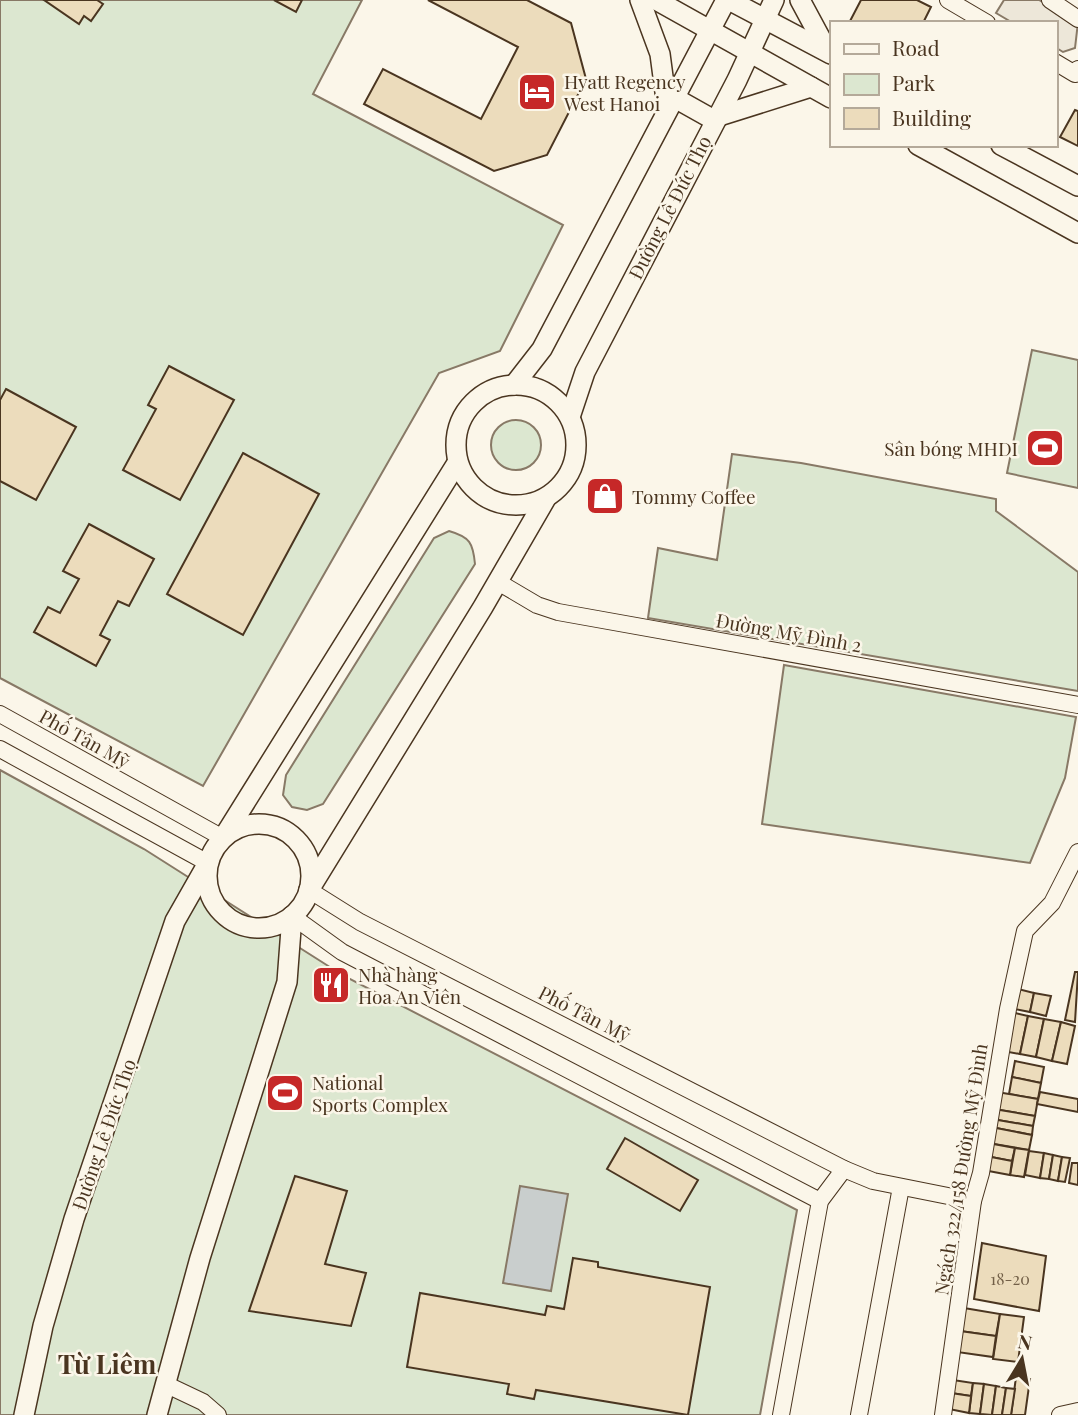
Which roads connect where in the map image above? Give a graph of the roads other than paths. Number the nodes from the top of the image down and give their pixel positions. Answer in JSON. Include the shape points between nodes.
{"nodes":[{"id":1,"x":640,"y":0,"type":"edge"},
{"id":2,"x":656,"y":0,"type":"edge"},
{"id":3,"x":728,"y":0,"type":"edge"},
{"id":4,"x":774,"y":0,"type":"edge"},
{"id":5,"x":800,"y":0,"type":"edge"},
{"id":6,"x":948,"y":0,"type":"edge"},
{"id":7,"x":1050,"y":0,"type":"edge"},
{"id":8,"x":1078,"y":19,"type":"edge"},
{"id":9,"x":767,"y":20,"type":"junction"},
{"id":10,"x":984,"y":21,"type":"edge"},
{"id":11,"x":709,"y":29,"type":"junction"},
{"id":12,"x":750,"y":52,"type":"junction"},
{"id":13,"x":830,"y":54,"type":"edge"},
{"id":14,"x":1057,"y":63,"type":"edge"},
{"id":15,"x":1078,"y":69,"type":"edge"},
{"id":16,"x":811,"y":87,"type":"junction"},
{"id":17,"x":830,"y":97,"type":"edge"},
{"id":18,"x":670,"y":102,"type":"junction"},
{"id":19,"x":715,"y":118,"type":"junction"},
{"id":20,"x":922,"y":147,"type":"edge"},
{"id":21,"x":1005,"y":147,"type":"edge"},
{"id":22,"x":1078,"y":186,"type":"edge"},
{"id":23,"x":1078,"y":233,"type":"edge"},
{"id":24,"x":514,"y":385,"type":"junction"},
{"id":25,"x":570,"y":417,"type":"junction"},
{"id":26,"x":457,"y":463,"type":"junction"},
{"id":27,"x":545,"y":500,"type":"junction"},
{"id":28,"x":498,"y":582,"type":"junction"},
{"id":29,"x":1078,"y":705,"type":"edge"},
{"id":30,"x":0,"y":714,"type":"edge"},
{"id":31,"x":0,"y":749,"type":"edge"},
{"id":32,"x":223,"y":838,"type":"junction"},
{"id":33,"x":1078,"y":852,"type":"edge"},
{"id":34,"x":208,"y":863,"type":"junction"},
{"id":35,"x":309,"y":890,"type":"junction"},
{"id":36,"x":292,"y":916,"type":"junction"},
{"id":37,"x":844,"y":1169,"type":"junction"},
{"id":38,"x":901,"y":1188,"type":"junction"},
{"id":39,"x":820,"y":1201,"type":"junction"},
{"id":40,"x":973,"y":1201,"type":"junction"},
{"id":41,"x":165,"y":1384,"type":"junction"},
{"id":42,"x":1078,"y":1411,"type":"edge"},
{"id":43,"x":24,"y":1415,"type":"edge"},
{"id":44,"x":157,"y":1415,"type":"edge"},
{"id":45,"x":218,"y":1415,"type":"edge"},
{"id":46,"x":782,"y":1415,"type":"edge"},
{"id":47,"x":859,"y":1415,"type":"edge"},
{"id":48,"x":943,"y":1415,"type":"edge"},
{"id":49,"x":1060,"y":1415,"type":"edge"}],
"edges":[{"from":1,"to":18,"type":"main road","via":[[660,54]]},
{"from":2,"to":11,"type":"main road"},
{"from":3,"to":9,"type":"main road"},
{"from":3,"to":11,"type":"main road"},
{"from":4,"to":9,"type":"main road","name":"Đường Lê Đức Thọ"},
{"from":5,"to":13,"type":"main road"},
{"from":6,"to":10,"type":"street"},
{"from":7,"to":8,"type":"street"},
{"from":9,"to":12,"type":"main road","name":"Đường Lê Đức Thọ"},
{"from":9,"to":13,"type":"main road"},
{"from":11,"to":12,"type":"main road"},
{"from":11,"to":18,"type":"main road"},
{"from":12,"to":16,"type":"main road"},
{"from":12,"to":19,"type":"main road","name":"Đường Lê Đức Thọ"},
{"from":14,"to":15,"type":"street","via":[[1075,74]]},
{"from":16,"to":17,"type":"main road"},
{"from":16,"to":19,"type":"main road"},
{"from":18,"to":19,"type":"main road"},
{"from":18,"to":24,"type":"main road","via":[[542,349]]},
{"from":19,"to":25,"type":"main road","name":"Đường Lê Đức Thọ","via":[[585,372]]},
{"from":20,"to":23,"type":"main road"},
{"from":21,"to":22,"type":"main road"},
{"from":24,"to":25,"type":"main road","via":[[536,388],[556,400]]},
{"from":24,"to":26,"type":"main road","via":[[495,388],[466,410],[457,429]]},
{"from":25,"to":27,"type":"main road","via":[[576,434],[572,468]]},
{"from":26,"to":27,"type":"main road","via":[[469,484],[488,499],[519,506]]},
{"from":26,"to":32,"type":"main road"},
{"from":27,"to":28,"type":"main road"},
{"from":28,"to":29,"type":"street","name":"Đường Mỹ Đình 2","via":[[558,612]]},
{"from":28,"to":35,"type":"main road"},
{"from":30,"to":32,"type":"street","name":"Phố Tân Mỹ"},
{"from":31,"to":34,"type":"street"},
{"from":32,"to":34,"type":"main road"},
{"from":32,"to":35,"type":"main road","via":[[245,825],[262,824],[294,837],[310,866]]},
{"from":33,"to":40,"type":"street","name":"Ngách 322/158 Đường Mỹ Đình","via":[[1052,903],[1025,931]]},
{"from":34,"to":36,"type":"main road","via":[[209,893],[230,920],[264,928]]},
{"from":34,"to":43,"type":"main road","name":"Đường Lê Đức Thọ","via":[[175,921],[79,1206],[43,1326]]},
{"from":35,"to":36,"type":"main road"},
{"from":35,"to":37,"type":"street","name":"Phố Tân Mỹ","via":[[360,922]]},
{"from":36,"to":39,"type":"street","via":[[342,952]]},
{"from":36,"to":41,"type":"main road","via":[[286,982]]},
{"from":37,"to":38,"type":"street","name":"Phố Tân Mỹ"},
{"from":37,"to":39,"type":"street"},
{"from":38,"to":40,"type":"street","name":"Phố Tân Mỹ"},
{"from":38,"to":47,"type":"street"},
{"from":39,"to":46,"type":"street"},
{"from":40,"to":48,"type":"street","name":"Ngách 322/158 Đường Mỹ Đình"},
{"from":41,"to":44,"type":"main road"},
{"from":41,"to":45,"type":"street","via":[[203,1402]]},
{"from":42,"to":49,"type":"street"}]}
